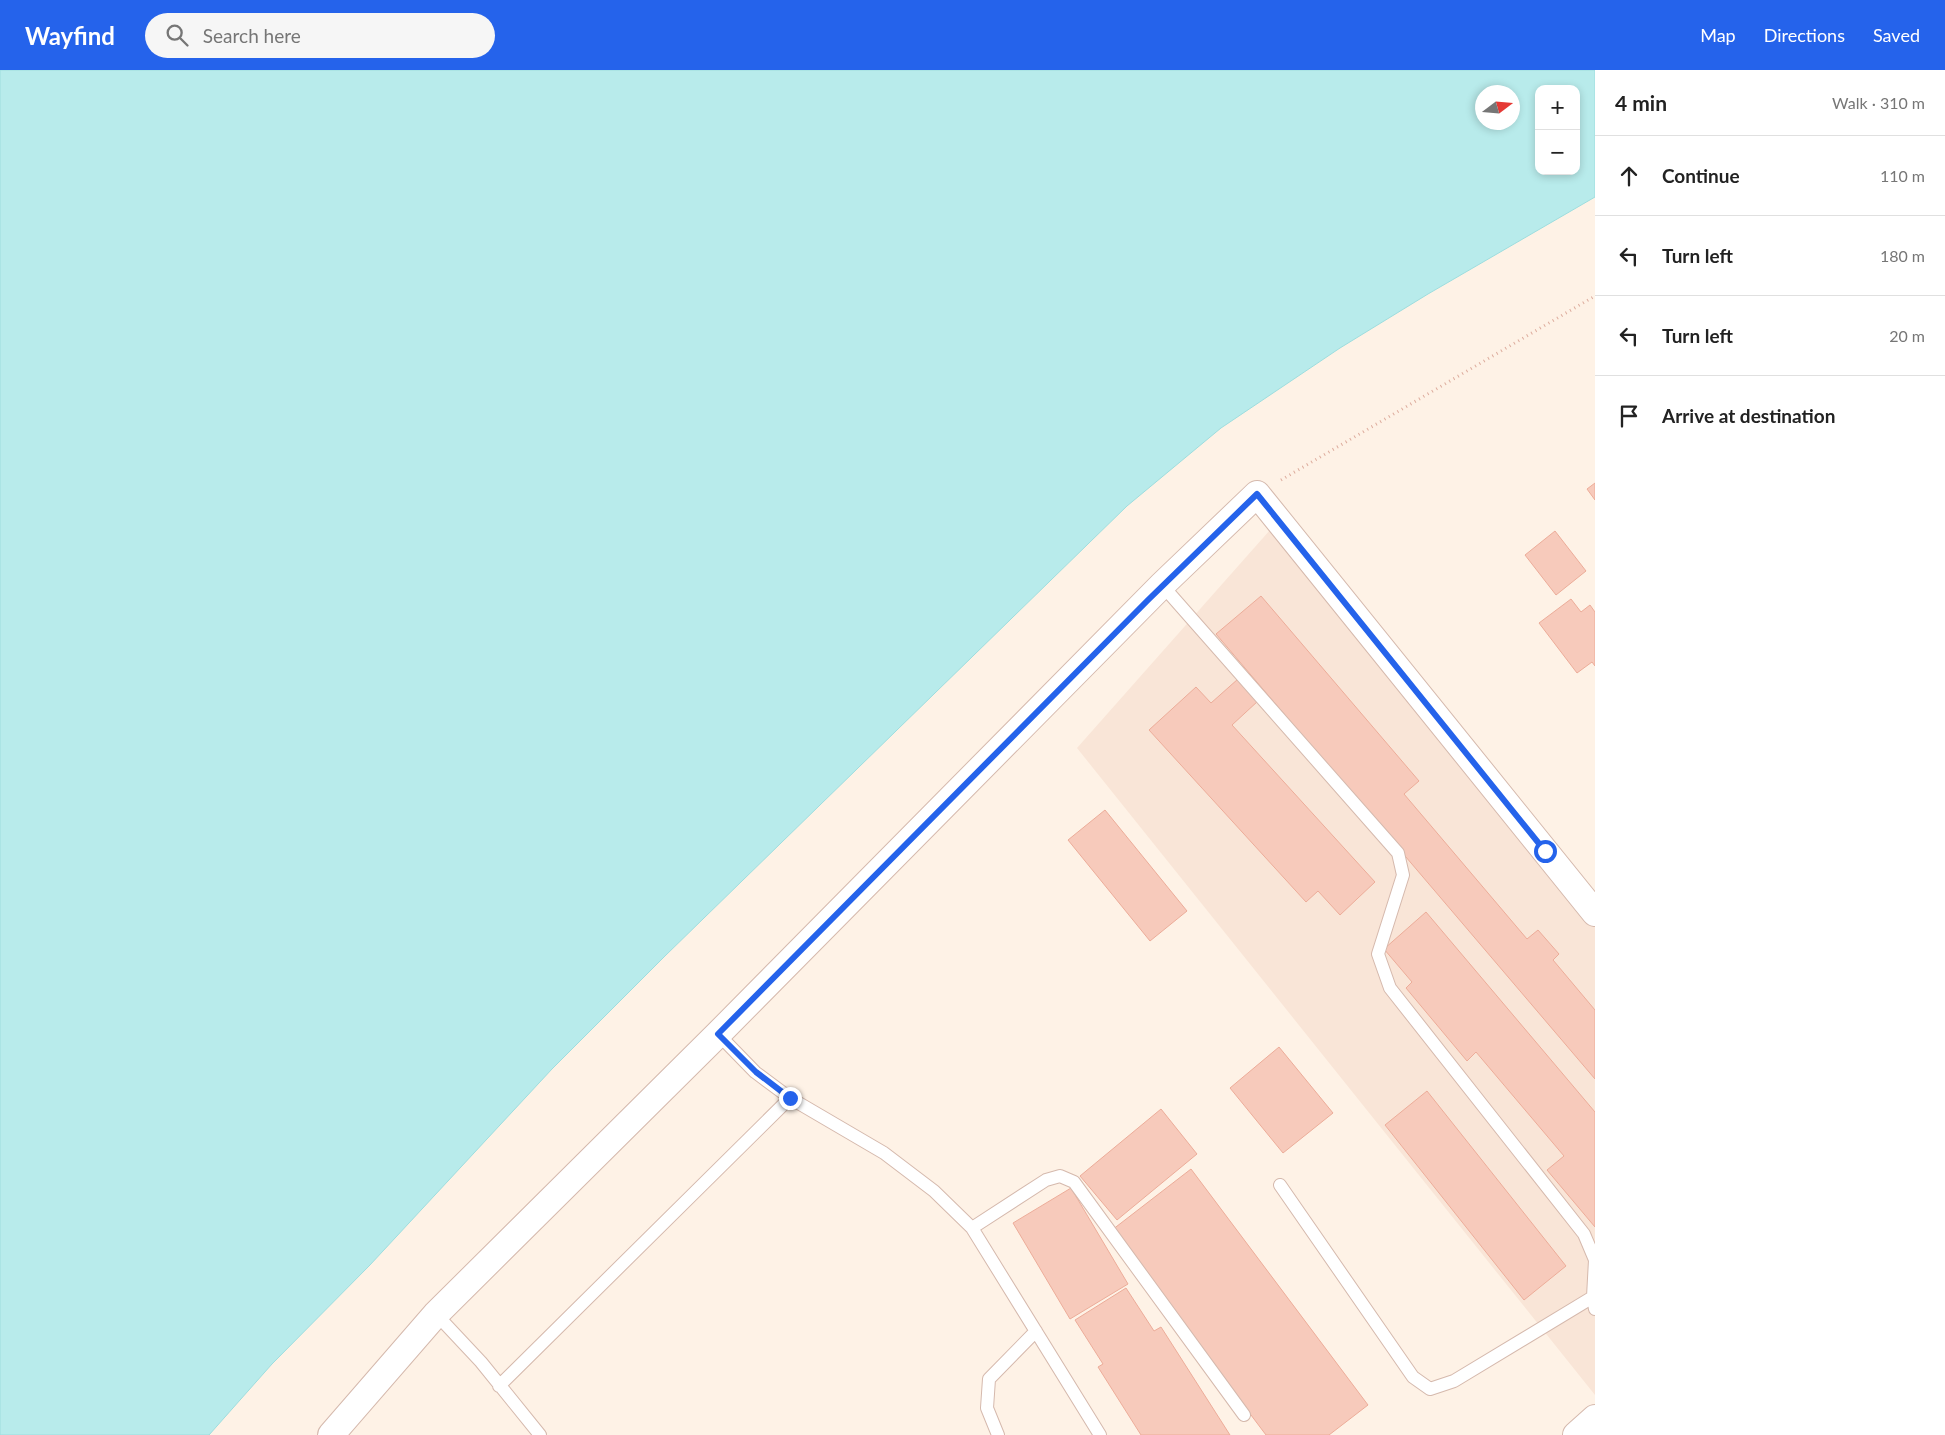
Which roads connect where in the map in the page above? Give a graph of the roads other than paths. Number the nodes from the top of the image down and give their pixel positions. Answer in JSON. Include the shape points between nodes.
{"nodes":[{"id":1,"x":1162,"y":586,"type":"junction"},
{"id":2,"x":1595,"y":913,"type":"edge"},
{"id":3,"x":718,"y":1034,"type":"junction"},
{"id":4,"x":790,"y":1098,"type":"junction"},
{"id":5,"x":1280,"y":1185,"type":"dead end"},
{"id":6,"x":972,"y":1228,"type":"junction"},
{"id":7,"x":1594,"y":1303,"type":"edge"},
{"id":8,"x":436,"y":1314,"type":"junction"},
{"id":9,"x":1036,"y":1331,"type":"junction"},
{"id":10,"x":499,"y":1386,"type":"junction"},
{"id":11,"x":1244,"y":1415,"type":"dead end"},
{"id":12,"x":1595,"y":1418,"type":"edge"},
{"id":13,"x":331,"y":1435,"type":"edge"},
{"id":14,"x":540,"y":1435,"type":"edge"},
{"id":15,"x":998,"y":1435,"type":"edge"},
{"id":16,"x":1100,"y":1435,"type":"edge"},
{"id":17,"x":1576,"y":1435,"type":"edge"}],
"edges":[{"from":1,"to":2,"type":"street","via":[[1257,494]]},
{"from":1,"to":3,"type":"street"},
{"from":1,"to":7,"type":"lane","via":[[1398,853],[1403,875],[1378,954],[1390,988],[1584,1234],[1595,1260]]},
{"from":3,"to":4,"type":"lane","via":[[756,1072]]},
{"from":3,"to":8,"type":"street"},
{"from":4,"to":6,"type":"lane","via":[[884,1153],[934,1191]]},
{"from":4,"to":10,"type":"lane"},
{"from":5,"to":7,"type":"lane","via":[[1413,1376],[1430,1389],[1454,1381]]},
{"from":6,"to":9,"type":"lane"},
{"from":6,"to":11,"type":"lane","via":[[1046,1180],[1060,1176],[1074,1182]]},
{"from":8,"to":10,"type":"lane"},
{"from":8,"to":13,"type":"street"},
{"from":9,"to":15,"type":"lane","via":[[989,1379],[987,1408]]},
{"from":9,"to":16,"type":"lane"},
{"from":10,"to":14,"type":"lane"},
{"from":12,"to":17,"type":"street"}]}
